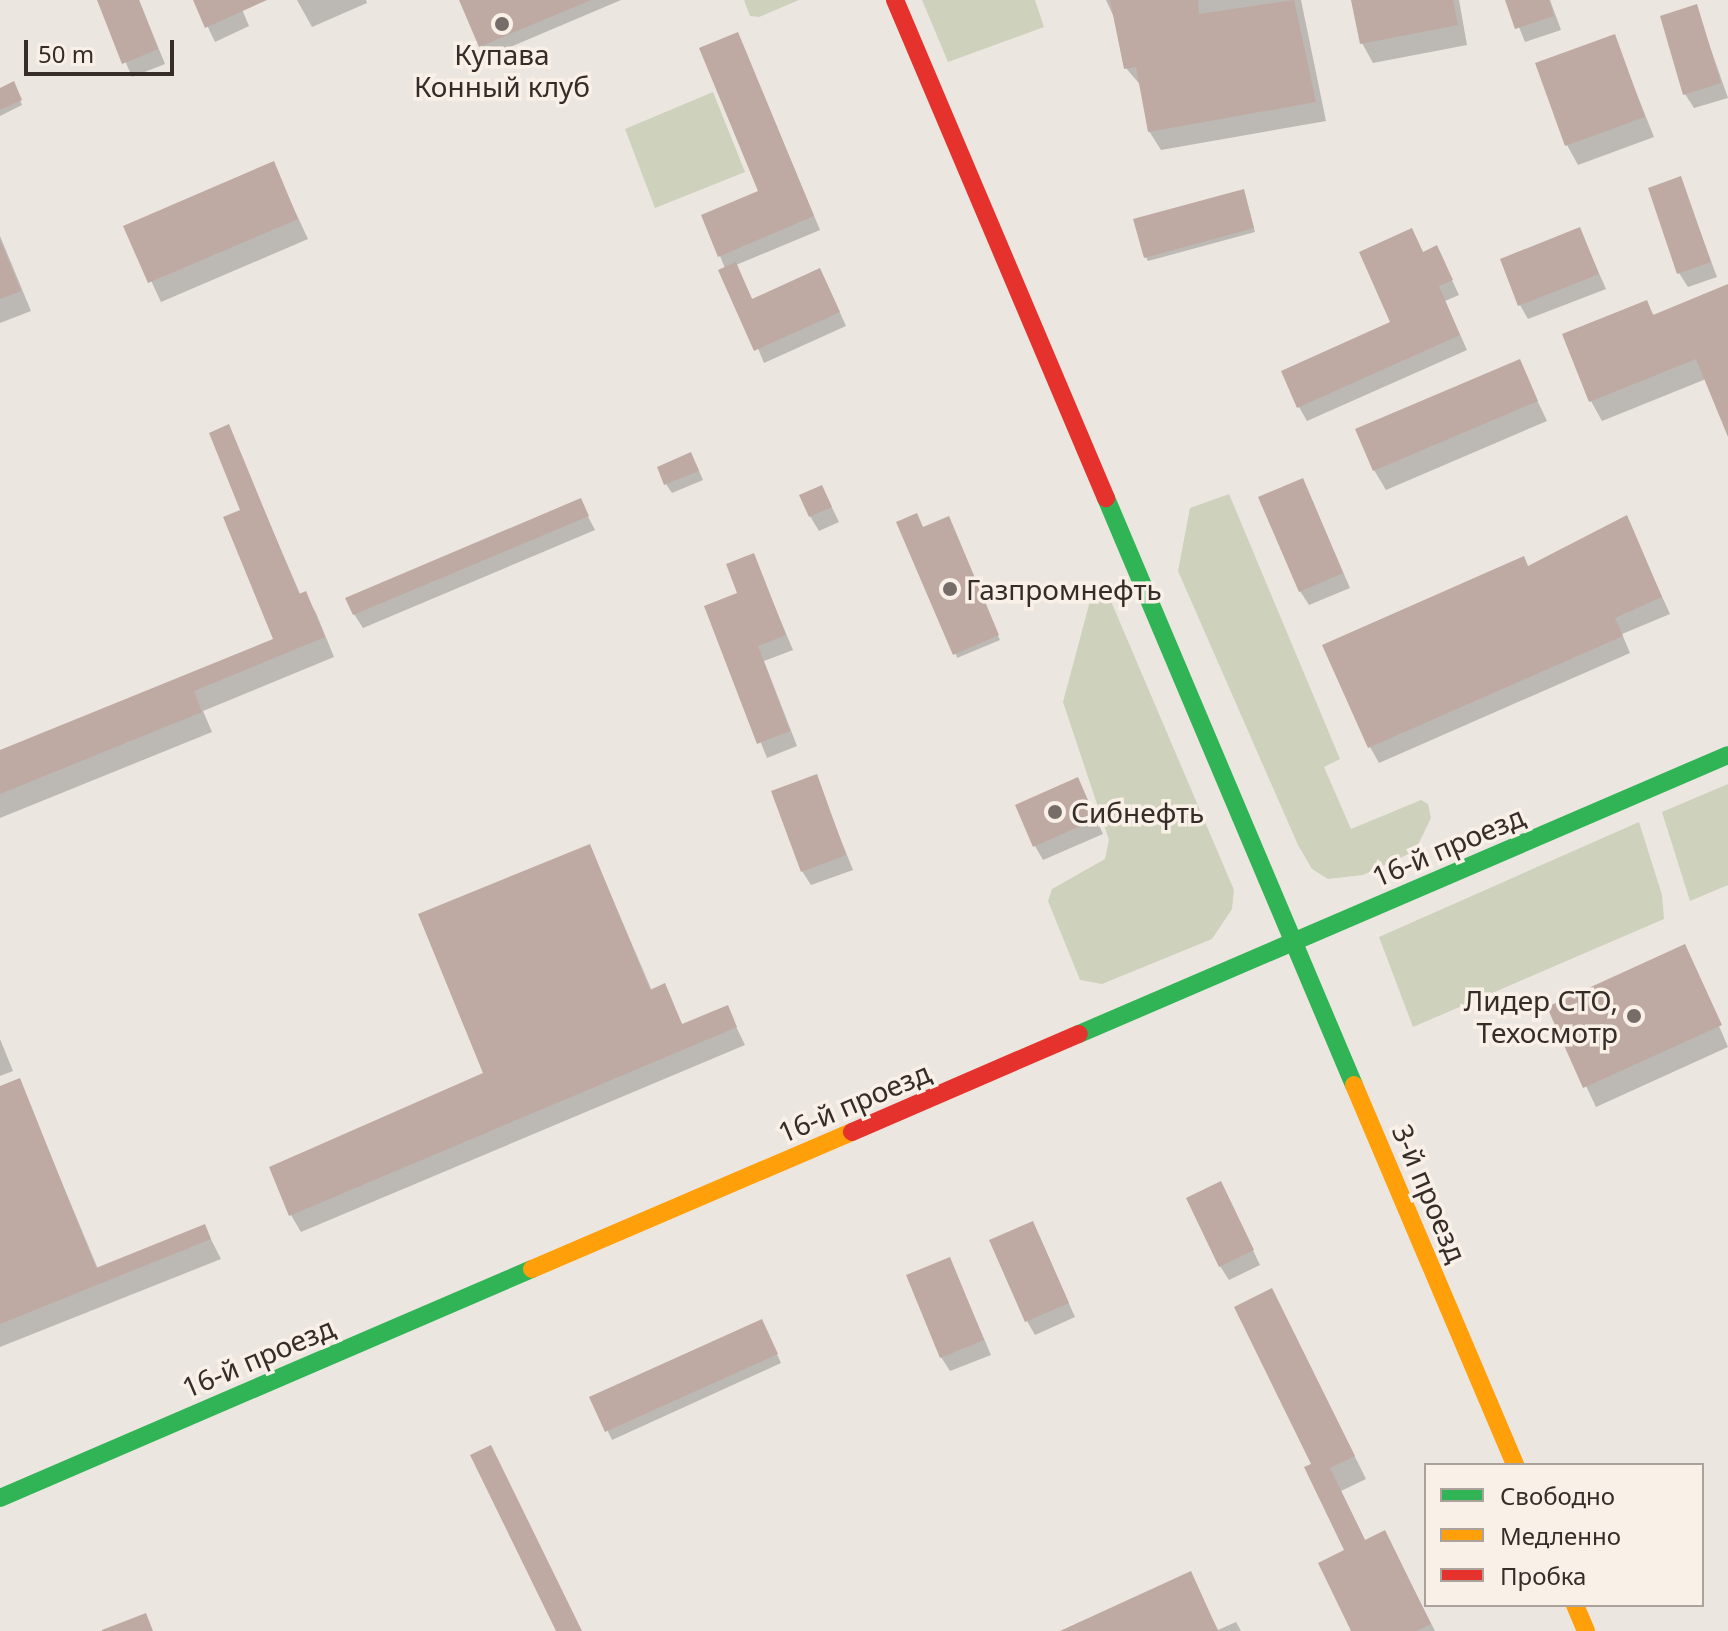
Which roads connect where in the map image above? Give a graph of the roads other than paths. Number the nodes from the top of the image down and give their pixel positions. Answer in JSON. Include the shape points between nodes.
{"nodes":[{"id":1,"x":895,"y":0,"type":"edge"},
{"id":2,"x":1728,"y":755,"type":"edge"},
{"id":3,"x":1293,"y":943,"type":"junction"},
{"id":4,"x":1514,"y":1463,"type":"edge"},
{"id":5,"x":0,"y":1498,"type":"edge"},
{"id":6,"x":1576,"y":1607,"type":"edge"},
{"id":7,"x":1586,"y":1631,"type":"edge"}],
"edges":[{"from":1,"to":3,"type":"street","name":"3-й проезд"},
{"from":2,"to":3,"type":"street","name":"16-й проезд"},
{"from":3,"to":4,"type":"street","name":"3-й проезд"},
{"from":3,"to":5,"type":"street","name":"16-й проезд"},
{"from":6,"to":7,"type":"street"}]}
